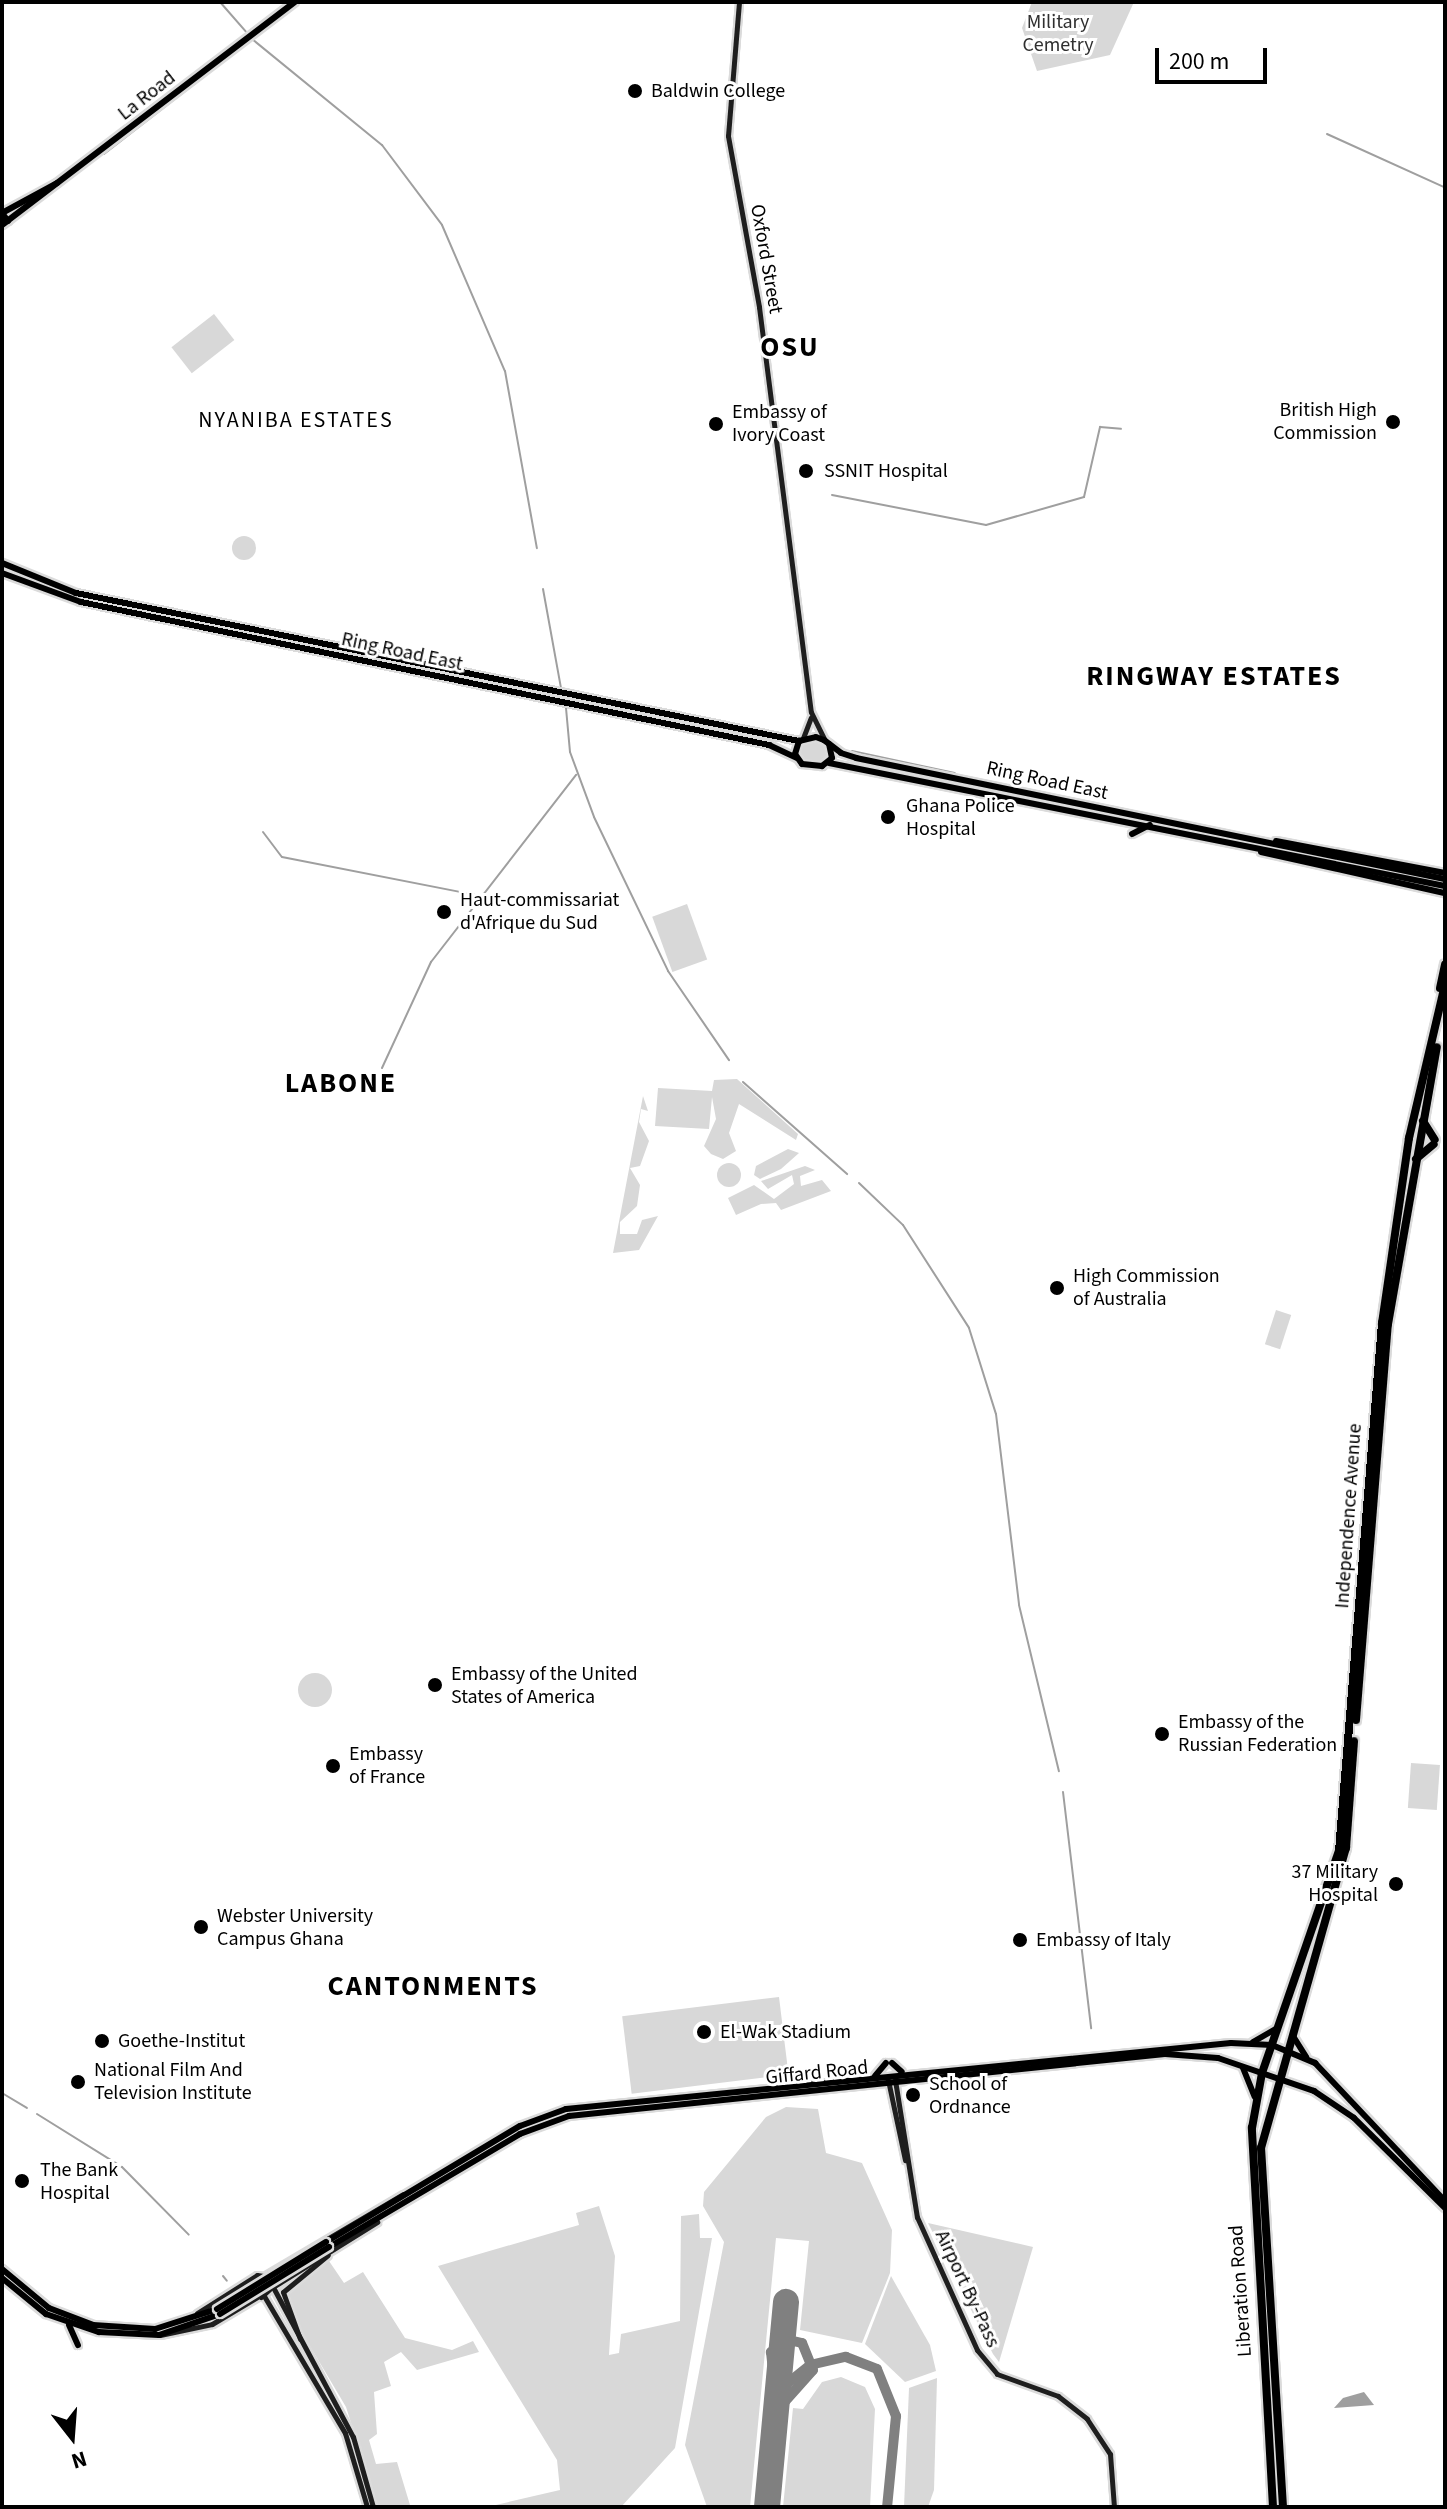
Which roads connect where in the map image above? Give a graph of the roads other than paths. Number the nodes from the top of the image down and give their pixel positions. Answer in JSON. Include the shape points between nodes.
{"nodes":[{"id":1,"x":295,"y":2,"type":"edge"},
{"id":2,"x":739,"y":2,"type":"edge"},
{"id":3,"x":60,"y":181,"type":"junction"},
{"id":4,"x":2,"y":213,"type":"edge"},
{"id":5,"x":5,"y":223,"type":"edge"},
{"id":6,"x":2,"y":563,"type":"edge"},
{"id":7,"x":2,"y":573,"type":"edge"},
{"id":8,"x":494,"y":684,"type":"junction"},
{"id":9,"x":811,"y":712,"type":"junction"},
{"id":10,"x":801,"y":740,"type":"junction"},
{"id":11,"x":826,"y":742,"type":"junction"},
{"id":12,"x":797,"y":758,"type":"junction"},
{"id":13,"x":829,"y":763,"type":"junction"},
{"id":14,"x":900,"y":770,"type":"junction"},
{"id":15,"x":1077,"y":806,"type":"junction"},
{"id":16,"x":1124,"y":821,"type":"junction"},
{"id":17,"x":1151,"y":825,"type":"junction"},
{"id":18,"x":1179,"y":828,"type":"junction"},
{"id":19,"x":1261,"y":841,"type":"junction"},
{"id":20,"x":1247,"y":846,"type":"junction"},
{"id":21,"x":1445,"y":876,"type":"edge"},
{"id":22,"x":1445,"y":886,"type":"edge"},
{"id":23,"x":1445,"y":893,"type":"edge"},
{"id":24,"x":1445,"y":965,"type":"edge"},
{"id":25,"x":1445,"y":985,"type":"edge"},
{"id":26,"x":1443,"y":1015,"type":"edge"},
{"id":27,"x":1422,"y":1117,"type":"junction"},
{"id":28,"x":1415,"y":1159,"type":"junction"},
{"id":29,"x":1277,"y":2028,"type":"junction"},
{"id":30,"x":1293,"y":2030,"type":"junction"},
{"id":31,"x":1248,"y":2043,"type":"junction"},
{"id":32,"x":1272,"y":2045,"type":"junction"},
{"id":33,"x":1287,"y":2050,"type":"junction"},
{"id":34,"x":1315,"y":2063,"type":"junction"},
{"id":35,"x":1240,"y":2066,"type":"junction"},
{"id":36,"x":905,"y":2073,"type":"junction"},
{"id":37,"x":1262,"y":2073,"type":"junction"},
{"id":38,"x":874,"y":2077,"type":"junction"},
{"id":39,"x":891,"y":2078,"type":"junction"},
{"id":40,"x":1280,"y":2078,"type":"junction"},
{"id":41,"x":1299,"y":2085,"type":"junction"},
{"id":42,"x":1255,"y":2098,"type":"junction"},
{"id":43,"x":1272,"y":2101,"type":"junction"},
{"id":44,"x":536,"y":2107,"type":"dead end"},
{"id":45,"x":540,"y":2117,"type":"junction"},
{"id":46,"x":406,"y":2194,"type":"junction"},
{"id":47,"x":1445,"y":2201,"type":"edge"},
{"id":48,"x":1445,"y":2208,"type":"edge"},
{"id":49,"x":329,"y":2246,"type":"junction"},
{"id":50,"x":2,"y":2269,"type":"edge"},
{"id":51,"x":266,"y":2275,"type":"junction"},
{"id":52,"x":2,"y":2278,"type":"edge"},
{"id":53,"x":250,"y":2285,"type":"junction"},
{"id":54,"x":273,"y":2287,"type":"junction"},
{"id":55,"x":261,"y":2296,"type":"junction"},
{"id":56,"x":69,"y":2325,"type":"junction"},
{"id":57,"x":99,"y":2332,"type":"junction"},
{"id":58,"x":157,"y":2332,"type":"junction"},
{"id":59,"x":87,"y":2341,"type":"dead end"},
{"id":60,"x":300,"y":2344,"type":"junction"},
{"id":61,"x":78,"y":2345,"type":"dead end"},
{"id":62,"x":367,"y":2507,"type":"edge"},
{"id":63,"x":373,"y":2507,"type":"edge"},
{"id":64,"x":1114,"y":2507,"type":"edge"},
{"id":65,"x":1273,"y":2507,"type":"edge"},
{"id":66,"x":1283,"y":2507,"type":"edge"}],
"edges":[{"from":1,"to":3,"type":"main road","name":"La Road"},
{"from":2,"to":9,"type":"main road","name":"Oxford Street","via":[[728,136],[759,307]]},
{"from":3,"to":4,"type":"main road","name":"La Road"},
{"from":3,"to":5,"type":"main road","name":"La Road"},
{"from":4,"to":5,"type":"main road"},
{"from":6,"to":8,"type":"main road","name":"Ring Road East","via":[[76,593]]},
{"from":7,"to":8,"type":"main road","name":"Ring Road East","via":[[81,602]]},
{"from":8,"to":10,"type":"main road","name":"Ring Road East"},
{"from":8,"to":12,"type":"main road","name":"Ring Road East","via":[[769,745]]},
{"from":9,"to":10,"type":"main road","name":"Oxford Street"},
{"from":9,"to":11,"type":"main road","name":"Oxford Street"},
{"from":10,"to":11,"type":"main road","name":"Ring Road East"},
{"from":10,"to":12,"type":"main road"},
{"from":11,"to":13,"type":"main road"},
{"from":11,"to":14,"type":"main road","name":"Ring Road East"},
{"from":12,"to":13,"type":"main road","name":"Ring Road East","via":[[810,767]]},
{"from":13,"to":14,"type":"main road","name":"Ring Road East"},
{"from":14,"to":15,"type":"main road","name":"Ring Road East"},
{"from":15,"to":16,"type":"main road","name":"Ring Road East"},
{"from":15,"to":18,"type":"main road","name":"Ring Road East"},
{"from":16,"to":17,"type":"main road","name":"Ring Road East"},
{"from":16,"to":17,"type":"main road","via":[[1132,835]]},
{"from":17,"to":18,"type":"main road","name":"Ring Road East"},
{"from":18,"to":19,"type":"main road","name":"Ring Road East"},
{"from":18,"to":20,"type":"main road","name":"Ring Road East"},
{"from":19,"to":21,"type":"main road","name":"Ring Road East"},
{"from":19,"to":21,"type":"main road","name":"Ring Road East"},
{"from":20,"to":22,"type":"main road","name":"Ring Road East"},
{"from":20,"to":23,"type":"main road","name":"Ring Road East"},
{"from":24,"to":26,"type":"highway"},
{"from":25,"to":26,"type":"highway","name":"Independence Avenue"},
{"from":26,"to":27,"type":"highway","name":"Independence Avenue"},
{"from":26,"to":29,"type":"highway","name":"Independence Avenue","via":[[1409,1138],[1382,1323],[1339,1851]]},
{"from":27,"to":28,"type":"highway","name":"Independence Avenue"},
{"from":27,"to":28,"type":"highway","via":[[1434,1142]]},
{"from":28,"to":30,"type":"highway","name":"Independence Avenue","via":[[1387,1338],[1346,1848]]},
{"from":29,"to":31,"type":"main road"},
{"from":29,"to":32,"type":"highway","name":"Independence Avenue"},
{"from":30,"to":33,"type":"highway","name":"Independence Avenue"},
{"from":30,"to":34,"type":"main road","via":[[1297,2047]]},
{"from":31,"to":32,"type":"main road","name":"Giffard Road"},
{"from":31,"to":36,"type":"main road","name":"Giffard Road"},
{"from":32,"to":33,"type":"main road","name":"Giffard Road"},
{"from":32,"to":37,"type":"highway","name":"Independence Avenue"},
{"from":33,"to":34,"type":"main road","name":"Giffard Road"},
{"from":33,"to":40,"type":"highway","name":"Independence Avenue"},
{"from":34,"to":47,"type":"main road"},
{"from":35,"to":37,"type":"main road","name":"Giffard Road"},
{"from":35,"to":39,"type":"main road","name":"Giffard Road","via":[[1173,2054]]},
{"from":35,"to":42,"type":"main road"},
{"from":36,"to":38,"type":"main road","via":[[889,2063]]},
{"from":36,"to":39,"type":"main road","name":"Giffard Road"},
{"from":37,"to":40,"type":"main road","name":"Giffard Road"},
{"from":37,"to":42,"type":"highway","name":"Liberation Road"},
{"from":38,"to":39,"type":"main road","name":"Giffard Road"},
{"from":38,"to":45,"type":"main road","name":"Giffard Road","via":[[581,2106]]},
{"from":39,"to":49,"type":"main road","name":"Giffard Road","via":[[569,2116],[520,2134]]},
{"from":39,"to":64,"type":"main road","name":"Airport By-Pass","via":[[917,2217],[980,2357],[997,2374],[1064,2399],[1087,2419],[1110,2454]]},
{"from":40,"to":41,"type":"main road","name":"Giffard Road"},
{"from":40,"to":43,"type":"highway","name":"Liberation Road"},
{"from":41,"to":43,"type":"main road"},
{"from":41,"to":48,"type":"main road","name":"Giffard Road","via":[[1342,2108]]},
{"from":42,"to":65,"type":"highway","name":"Liberation Road","via":[[1253,2231]]},
{"from":43,"to":66,"type":"highway","name":"Liberation Road","via":[[1261,2148],[1260,2210]]},
{"from":44,"to":45,"type":"main road"},
{"from":45,"to":46,"type":"main road","name":"Giffard Road"},
{"from":46,"to":49,"type":"main road","name":"Giffard Road"},
{"from":46,"to":51,"type":"main road","name":"Giffard Road"},
{"from":49,"to":54,"type":"main road","name":"Giffard Road"},
{"from":49,"to":58,"type":"main road","name":"Giffard Road","bridge":true,"via":[[218,2311]]},
{"from":49,"to":60,"type":"main road","via":[[283,2292]]},
{"from":50,"to":58,"type":"main road","name":"Giffard Road","via":[[71,2320]]},
{"from":51,"to":53,"type":"main road","name":"Giffard Road"},
{"from":51,"to":54,"type":"main road"},
{"from":52,"to":56,"type":"main road","name":"Giffard Road"},
{"from":53,"to":55,"type":"main road"},
{"from":53,"to":58,"type":"main road","name":"Giffard Road"},
{"from":54,"to":55,"type":"main road","name":"Giffard Road"},
{"from":54,"to":60,"type":"main road"},
{"from":55,"to":58,"type":"main road","name":"Giffard Road","via":[[212,2324]]},
{"from":55,"to":62,"type":"main road","via":[[345,2433]]},
{"from":56,"to":57,"type":"main road","name":"Giffard Road"},
{"from":56,"to":61,"type":"main road"},
{"from":57,"to":58,"type":"main road","name":"Giffard Road"},
{"from":57,"to":59,"type":"main road"},
{"from":60,"to":63,"type":"main road","via":[[353,2437]]}]}
